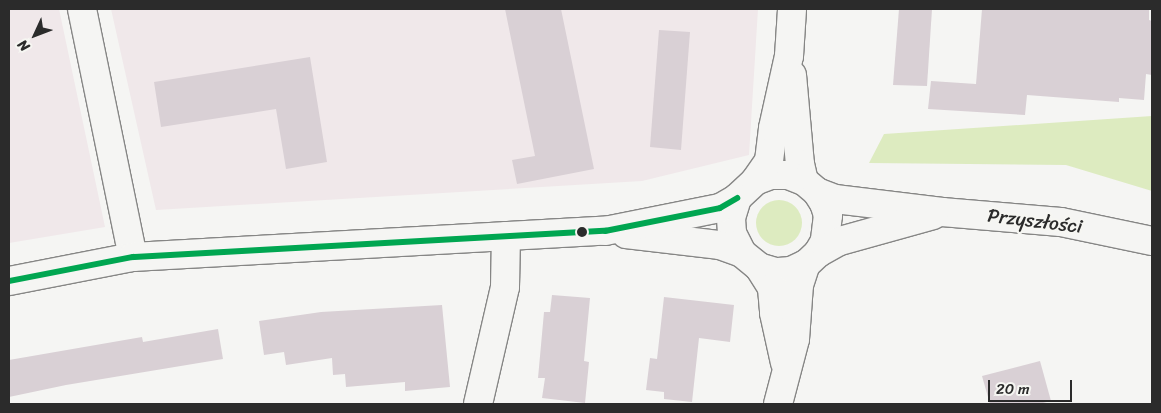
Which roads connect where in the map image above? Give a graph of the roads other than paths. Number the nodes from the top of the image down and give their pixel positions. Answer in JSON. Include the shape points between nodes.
{"nodes":[{"id":1,"x":82,"y":9,"type":"edge"},
{"id":2,"x":792,"y":9,"type":"edge"},
{"id":3,"x":789,"y":56,"type":"junction"},
{"id":4,"x":810,"y":186,"type":"junction"},
{"id":5,"x":746,"y":190,"type":"junction"},
{"id":6,"x":942,"y":212,"type":"junction"},
{"id":7,"x":605,"y":231,"type":"junction"},
{"id":8,"x":506,"y":236,"type":"junction"},
{"id":9,"x":1140,"y":239,"type":"edge"},
{"id":10,"x":1152,"y":251,"type":"edge"},
{"id":11,"x":133,"y":257,"type":"junction"},
{"id":12,"x":812,"y":259,"type":"junction"},
{"id":13,"x":750,"y":260,"type":"junction"},
{"id":14,"x":9,"y":280,"type":"edge"},
{"id":15,"x":786,"y":369,"type":"junction"},
{"id":16,"x":478,"y":404,"type":"edge"},
{"id":17,"x":778,"y":404,"type":"edge"}],
"edges":[{"from":1,"to":11,"type":"street"},
{"from":2,"to":3,"type":"street"},
{"from":3,"to":4,"type":"street","via":[[800,164]]},
{"from":3,"to":5,"type":"street","via":[[769,161]]},
{"from":4,"to":5,"type":"street","via":[[788,175],[771,175]]},
{"from":4,"to":6,"type":"street","name":"Przyszłości","via":[[835,198]]},
{"from":4,"to":12,"type":"street","via":[[828,215],[825,241]]},
{"from":5,"to":7,"type":"street","via":[[720,208]]},
{"from":5,"to":13,"type":"street","via":[[731,218],[732,233]]},
{"from":6,"to":9,"type":"street","name":"Przyszłości","via":[[1061,222]]},
{"from":6,"to":12,"type":"street","name":"Przyszłości","via":[[840,241]]},
{"from":7,"to":8,"type":"street"},
{"from":7,"to":13,"type":"street","via":[[720,245]]},
{"from":8,"to":11,"type":"street"},
{"from":8,"to":16,"type":"street","via":[[505,287]]},
{"from":9,"to":10,"type":"street","name":"Przyszłości"},
{"from":11,"to":14,"type":"street"},
{"from":12,"to":13,"type":"street","via":[[791,271],[775,272]]},
{"from":12,"to":15,"type":"street","via":[[799,284],[795,339]]},
{"from":13,"to":15,"type":"street","via":[[772,288]]},
{"from":15,"to":17,"type":"street"}]}
